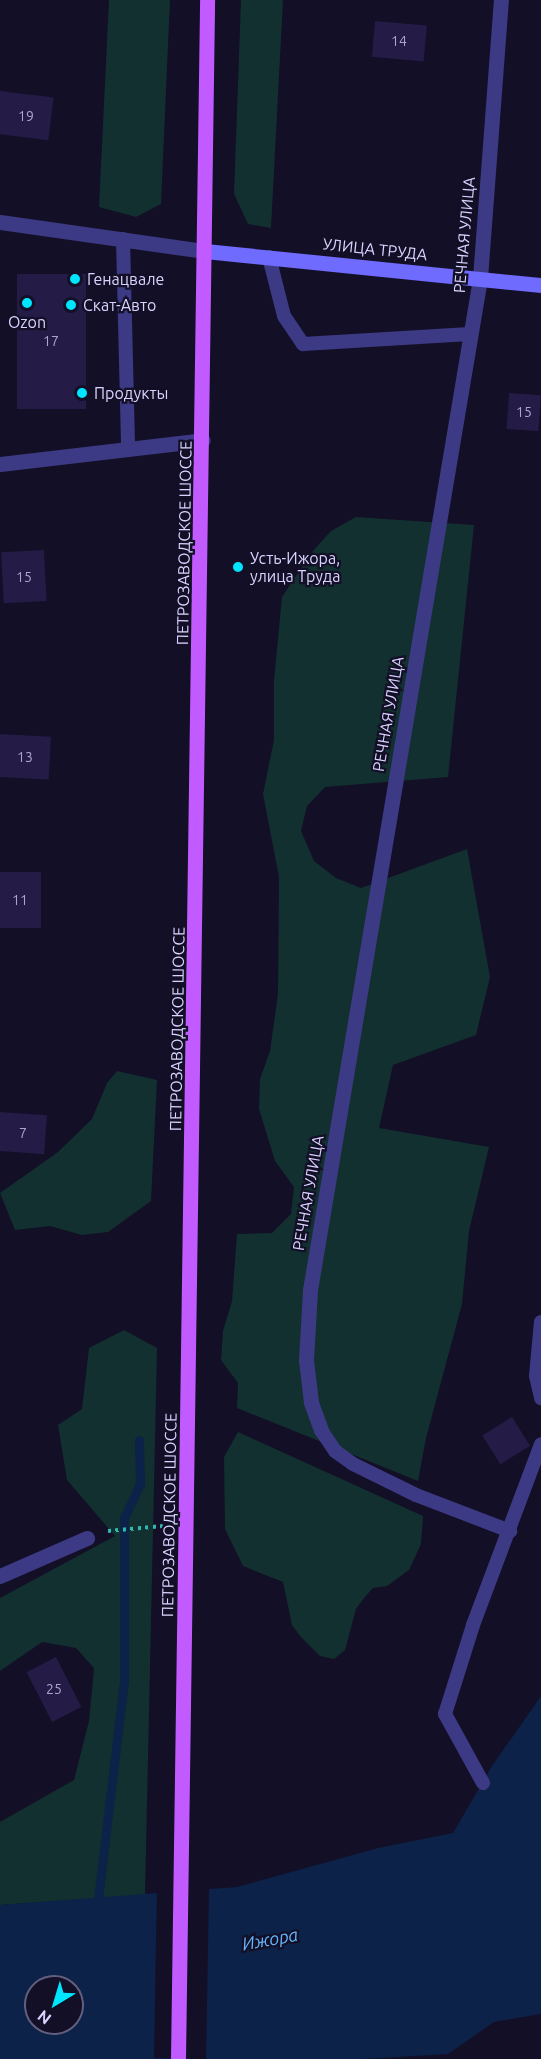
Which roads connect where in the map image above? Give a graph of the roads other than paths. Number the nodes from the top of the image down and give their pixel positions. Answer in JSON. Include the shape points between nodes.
{"nodes":[{"id":1,"x":207,"y":0,"type":"edge"},
{"id":2,"x":501,"y":0,"type":"edge"},
{"id":3,"x":0,"y":222,"type":"edge"},
{"id":4,"x":123,"y":239,"type":"junction"},
{"id":5,"x":205,"y":251,"type":"junction"},
{"id":6,"x":269,"y":257,"type":"junction"},
{"id":7,"x":480,"y":278,"type":"junction"},
{"id":8,"x":541,"y":285,"type":"edge"},
{"id":9,"x":471,"y":334,"type":"junction"},
{"id":10,"x":203,"y":440,"type":"junction"},
{"id":11,"x":128,"y":449,"type":"junction"},
{"id":12,"x":0,"y":464,"type":"edge"},
{"id":13,"x":541,"y":1322,"type":"edge"},
{"id":14,"x":541,"y":1398,"type":"edge"},
{"id":15,"x":321,"y":1430,"type":"joint"},
{"id":16,"x":541,"y":1444,"type":"edge"},
{"id":17,"x":510,"y":1531,"type":"junction"},
{"id":18,"x":87,"y":1538,"type":"dead end"},
{"id":19,"x":0,"y":1576,"type":"edge"},
{"id":20,"x":483,"y":1783,"type":"dead end"},
{"id":21,"x":178,"y":2059,"type":"edge"}],
"edges":[{"from":1,"to":5,"type":"main road","name":"ПЕТРОЗАВОДСКОЕ ШОССЕ"},
{"from":2,"to":7,"type":"street","name":"РЕЧНАЯ УЛИЦА"},
{"from":3,"to":4,"type":"street"},
{"from":4,"to":5,"type":"street"},
{"from":4,"to":11,"type":"lane"},
{"from":5,"to":6,"type":"main road","name":"УЛИЦА ТРУДА"},
{"from":5,"to":10,"type":"main road","name":"ПЕТРОЗАВОДСКОЕ ШОССЕ"},
{"from":6,"to":7,"type":"main road","name":"УЛИЦА ТРУДА"},
{"from":6,"to":9,"type":"lane","via":[[284,316],[303,344]]},
{"from":7,"to":8,"type":"main road","name":"УЛИЦА ТРУДА"},
{"from":7,"to":9,"type":"street","name":"РЕЧНАЯ УЛИЦА"},
{"from":9,"to":15,"type":"street","name":"РЕЧНАЯ УЛИЦА","via":[[310,1290],[306,1360],[311,1402]]},
{"from":10,"to":11,"type":"street"},
{"from":10,"to":21,"type":"main road","name":"ПЕТРОЗАВОДСКОЕ ШОССЕ"},
{"from":11,"to":12,"type":"street"},
{"from":13,"to":14,"type":"lane","via":[[536,1376]]},
{"from":15,"to":17,"type":"lane","via":[[335,1451],[353,1464],[416,1495]]},
{"from":16,"to":17,"type":"lane"},
{"from":17,"to":20,"type":"lane","via":[[473,1624],[445,1714]]},
{"from":18,"to":19,"type":"street"}]}
